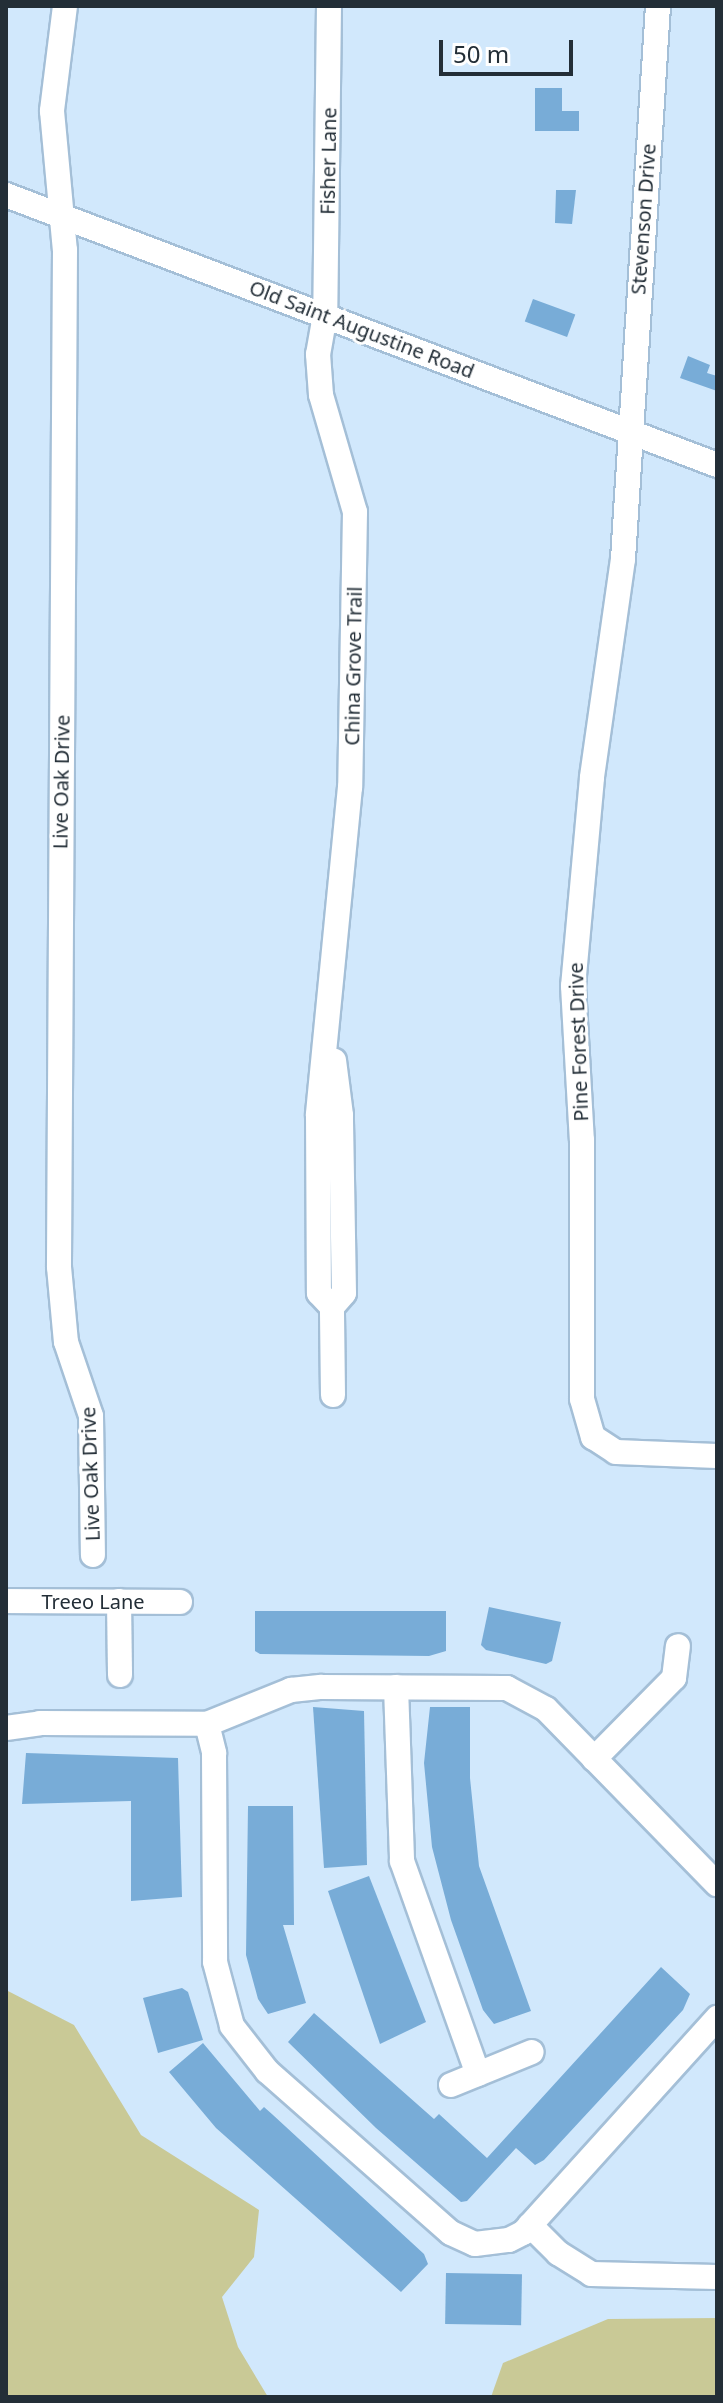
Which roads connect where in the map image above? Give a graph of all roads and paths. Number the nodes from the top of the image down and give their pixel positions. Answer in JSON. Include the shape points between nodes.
{"nodes":[{"id":1,"x":65,"y":6,"type":"edge"},
{"id":2,"x":329,"y":6,"type":"edge"},
{"id":3,"x":658,"y":6,"type":"edge"},
{"id":4,"x":6,"y":195,"type":"edge"},
{"id":5,"x":61,"y":215,"type":"junction"},
{"id":6,"x":325,"y":315,"type":"junction"},
{"id":7,"x":630,"y":432,"type":"junction"},
{"id":8,"x":717,"y":465,"type":"edge"},
{"id":9,"x":333,"y":1395,"type":"dead end"},
{"id":10,"x":712,"y":1456,"type":"edge"},
{"id":11,"x":93,"y":1555,"type":"dead end"},
{"id":12,"x":6,"y":1601,"type":"edge"},
{"id":13,"x":119,"y":1601,"type":"junction"},
{"id":14,"x":180,"y":1602,"type":"dead end"},
{"id":15,"x":678,"y":1646,"type":"dead end"},
{"id":16,"x":120,"y":1675,"type":"dead end"},
{"id":17,"x":396,"y":1687,"type":"junction"},
{"id":18,"x":207,"y":1724,"type":"junction"},
{"id":19,"x":6,"y":1728,"type":"edge"},
{"id":20,"x":594,"y":1759,"type":"junction"},
{"id":21,"x":717,"y":1884,"type":"edge"},
{"id":22,"x":717,"y":2018,"type":"edge"},
{"id":23,"x":532,"y":2052,"type":"dead end"},
{"id":24,"x":478,"y":2074,"type":"junction"},
{"id":25,"x":451,"y":2085,"type":"dead end"},
{"id":26,"x":530,"y":2225,"type":"junction"},
{"id":27,"x":717,"y":2277,"type":"edge"}],
"edges":[{"from":1,"to":5,"type":"street","name":"Live Oak Drive","via":[[52,111]]},
{"from":2,"to":6,"type":"street","name":"Fisher Lane"},
{"from":3,"to":7,"type":"street","name":"Stevenson Drive"},
{"from":4,"to":5,"type":"street","name":"Old Saint Augustine Road"},
{"from":5,"to":6,"type":"street","name":"Old Saint Augustine Road"},
{"from":5,"to":11,"type":"street","name":"Live Oak Drive","via":[[65,250],[59,1267],[66,1342],[91,1416]]},
{"from":6,"to":7,"type":"street","name":"Old Saint Augustine Road"},
{"from":6,"to":9,"type":"street","name":"China Grove Trail","via":[[318,354],[321,395],[355,512],[350,787],[318,1115],[319,1293],[332,1307]]},
{"from":7,"to":8,"type":"street","name":"Old Saint Augustine Road"},
{"from":7,"to":10,"type":"street","name":"Pine Forest Drive","via":[[623,559],[592,778],[573,986],[582,1140],[582,1399],[593,1437],[616,1452]]},
{"from":12,"to":13,"type":"street","name":"Treeo Lane"},
{"from":13,"to":14,"type":"street","name":"Treeo Lane"},
{"from":13,"to":16,"type":"street"},
{"from":15,"to":20,"type":"street","via":[[674,1678]]},
{"from":17,"to":18,"type":"street","via":[[291,1690]]},
{"from":17,"to":20,"type":"street","via":[[521,1691]]},
{"from":17,"to":24,"type":"street","via":[[402,1861]]},
{"from":18,"to":19,"type":"street","via":[[40,1723]]},
{"from":18,"to":26,"type":"street","via":[[214,1753],[215,1962],[232,2026],[267,2071],[451,2233],[489,2244],[509,2240]]},
{"from":20,"to":21,"type":"street"},
{"from":22,"to":26,"type":"street"},
{"from":23,"to":24,"type":"street"},
{"from":24,"to":25,"type":"street"},
{"from":26,"to":27,"type":"street","via":[[558,2253],[591,2274]]}]}
